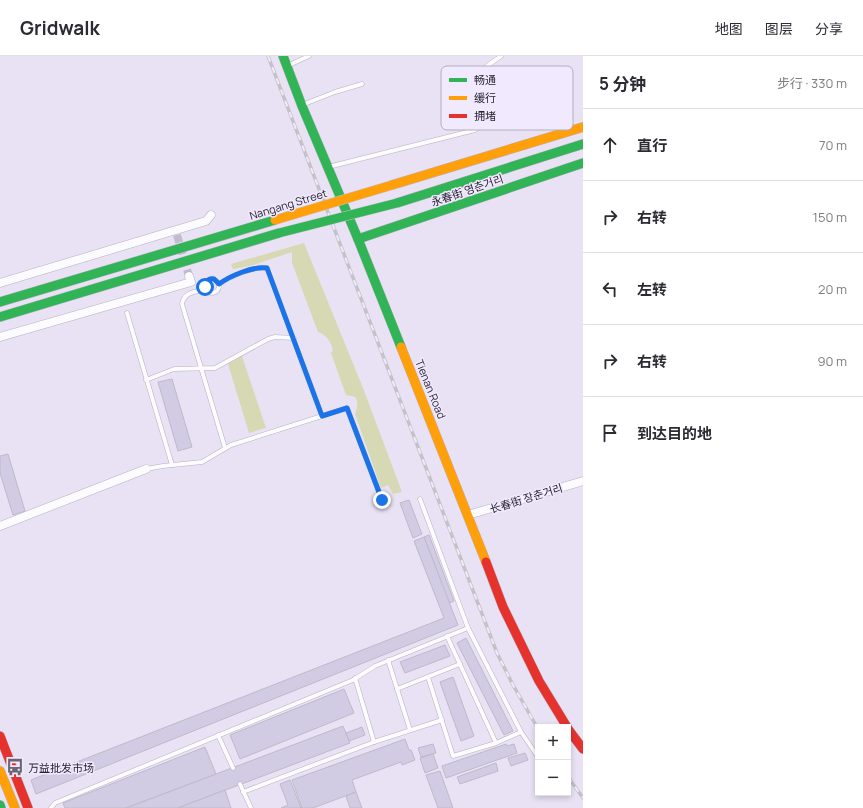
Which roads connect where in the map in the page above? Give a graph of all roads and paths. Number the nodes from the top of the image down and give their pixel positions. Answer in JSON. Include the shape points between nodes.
{"nodes":[{"id":1,"x":283,"y":56,"type":"edge"},
{"id":2,"x":309,"y":56,"type":"edge"},
{"id":3,"x":501,"y":56,"type":"edge"},
{"id":4,"x":287,"y":66,"type":"junction"},
{"id":5,"x":488,"y":66,"type":"edge"},
{"id":6,"x":362,"y":84,"type":"dead end"},
{"id":7,"x":302,"y":106,"type":"junction"},
{"id":8,"x":583,"y":127,"type":"edge"},
{"id":9,"x":475,"y":130,"type":"edge"},
{"id":10,"x":583,"y":144,"type":"edge"},
{"id":11,"x":583,"y":163,"type":"edge"},
{"id":12,"x":327,"y":167,"type":"junction"},
{"id":13,"x":211,"y":215,"type":"dead end"},
{"id":14,"x":358,"y":239,"type":"junction"},
{"id":15,"x":189,"y":276,"type":"dead end"},
{"id":16,"x":0,"y":284,"type":"edge"},
{"id":17,"x":219,"y":284,"type":"junction"},
{"id":18,"x":205,"y":289,"type":"junction"},
{"id":19,"x":0,"y":302,"type":"edge"},
{"id":20,"x":127,"y":313,"type":"dead end"},
{"id":21,"x":0,"y":317,"type":"edge"},
{"id":22,"x":0,"y":337,"type":"edge"},
{"id":23,"x":294,"y":338,"type":"junction"},
{"id":24,"x":201,"y":368,"type":"junction"},
{"id":25,"x":146,"y":380,"type":"junction"},
{"id":26,"x":322,"y":416,"type":"junction"},
{"id":27,"x":225,"y":448,"type":"junction"},
{"id":28,"x":172,"y":465,"type":"junction"},
{"id":29,"x":146,"y":469,"type":"joint"},
{"id":30,"x":583,"y":481,"type":"edge"},
{"id":31,"x":420,"y":499,"type":"dead end"},
{"id":32,"x":382,"y":500,"type":"dead end"},
{"id":33,"x":468,"y":515,"type":"junction"},
{"id":34,"x":0,"y":526,"type":"edge"},
{"id":35,"x":468,"y":628,"type":"junction"},
{"id":36,"x":447,"y":636,"type":"junction"},
{"id":37,"x":388,"y":660,"type":"junction"},
{"id":38,"x":460,"y":664,"type":"junction"},
{"id":39,"x":428,"y":677,"type":"junction"},
{"id":40,"x":355,"y":678,"type":"junction"},
{"id":41,"x":397,"y":688,"type":"junction"},
{"id":42,"x":442,"y":720,"type":"junction"},
{"id":43,"x":564,"y":724,"type":"edge"},
{"id":44,"x":410,"y":730,"type":"junction"},
{"id":45,"x":521,"y":732,"type":"junction"},
{"id":46,"x":571,"y":733,"type":"edge"},
{"id":47,"x":218,"y":735,"type":"junction"},
{"id":48,"x":0,"y":736,"type":"edge"},
{"id":49,"x":374,"y":742,"type":"junction"},
{"id":50,"x":496,"y":743,"type":"junction"},
{"id":51,"x":583,"y":749,"type":"edge"},
{"id":52,"x":535,"y":753,"type":"edge"},
{"id":53,"x":233,"y":768,"type":"dead end"},
{"id":54,"x":0,"y":771,"type":"edge"},
{"id":55,"x":240,"y":784,"type":"dead end"},
{"id":56,"x":243,"y":792,"type":"junction"},
{"id":57,"x":55,"y":803,"type":"junction"},
{"id":58,"x":0,"y":804,"type":"edge"},
{"id":59,"x":1,"y":808,"type":"edge"},
{"id":60,"x":15,"y":808,"type":"edge"},
{"id":61,"x":28,"y":808,"type":"edge"},
{"id":62,"x":51,"y":808,"type":"edge"},
{"id":63,"x":57,"y":808,"type":"edge"},
{"id":64,"x":250,"y":808,"type":"edge"}],
"edges":[{"from":1,"to":4,"type":"main road","name":"Tienan Road"},
{"from":2,"to":4,"type":"lane"},
{"from":3,"to":5,"type":"lane"},
{"from":4,"to":7,"type":"main road","name":"Tienan Road"},
{"from":6,"to":7,"type":"lane"},
{"from":7,"to":12,"type":"main road","name":"Tienan Road"},
{"from":8,"to":19,"type":"main road","name":"Nangang Street","bridge":true},
{"from":9,"to":12,"type":"lane"},
{"from":10,"to":21,"type":"main road","bridge":true,"via":[[397,202],[280,233]]},
{"from":11,"to":14,"type":"main road","name":"永春街 영춘거리"},
{"from":12,"to":14,"type":"main road","name":"Tienan Road"},
{"from":13,"to":16,"type":"street","via":[[206,221],[176,232]]},
{"from":14,"to":33,"type":"main road","name":"Tienan Road"},
{"from":15,"to":22,"type":"street","via":[[191,282]]},
{"from":17,"to":18,"type":"lane","via":[[216,293],[209,293]]},
{"from":17,"to":18,"type":"lane","via":[[210,279],[205,284]]},
{"from":17,"to":23,"type":"lane","via":[[238,274],[267,268]]},
{"from":18,"to":24,"type":"lane","via":[[185,296],[182,304]]},
{"from":20,"to":25,"type":"lane"},
{"from":23,"to":24,"type":"lane","via":[[268,339],[222,364],[209,369]]},
{"from":23,"to":26,"type":"lane"},
{"from":24,"to":25,"type":"lane","via":[[174,369]]},
{"from":24,"to":27,"type":"lane"},
{"from":25,"to":28,"type":"lane"},
{"from":26,"to":27,"type":"lane"},
{"from":26,"to":32,"type":"lane","via":[[347,408]]},
{"from":27,"to":28,"type":"lane","via":[[202,462]]},
{"from":28,"to":29,"type":"lane"},
{"from":29,"to":34,"type":"street"},
{"from":30,"to":33,"type":"street","name":"长春街 장춘거리"},
{"from":31,"to":35,"type":"lane"},
{"from":33,"to":43,"type":"main road","name":"Tienan Road","via":[[521,648],[538,682]]},
{"from":35,"to":36,"type":"lane"},
{"from":35,"to":45,"type":"lane"},
{"from":36,"to":37,"type":"lane"},
{"from":36,"to":38,"type":"lane"},
{"from":37,"to":40,"type":"lane"},
{"from":37,"to":41,"type":"lane"},
{"from":38,"to":39,"type":"lane"},
{"from":38,"to":50,"type":"lane"},
{"from":39,"to":41,"type":"lane"},
{"from":39,"to":42,"type":"lane"},
{"from":40,"to":47,"type":"lane"},
{"from":40,"to":49,"type":"lane"},
{"from":41,"to":44,"type":"lane"},
{"from":42,"to":44,"type":"lane"},
{"from":42,"to":50,"type":"lane","via":[[453,756]]},
{"from":44,"to":49,"type":"lane"},
{"from":45,"to":50,"type":"lane"},
{"from":45,"to":52,"type":"lane"},
{"from":46,"to":51,"type":"main road","name":"Tienan Road"},
{"from":47,"to":53,"type":"lane"},
{"from":47,"to":57,"type":"lane"},
{"from":48,"to":61,"type":"main road"},
{"from":49,"to":56,"type":"lane"},
{"from":54,"to":60,"type":"main road"},
{"from":55,"to":56,"type":"lane"},
{"from":56,"to":64,"type":"lane"},
{"from":57,"to":62,"type":"lane"},
{"from":57,"to":63,"type":"lane"},
{"from":58,"to":59,"type":"main road"}]}
